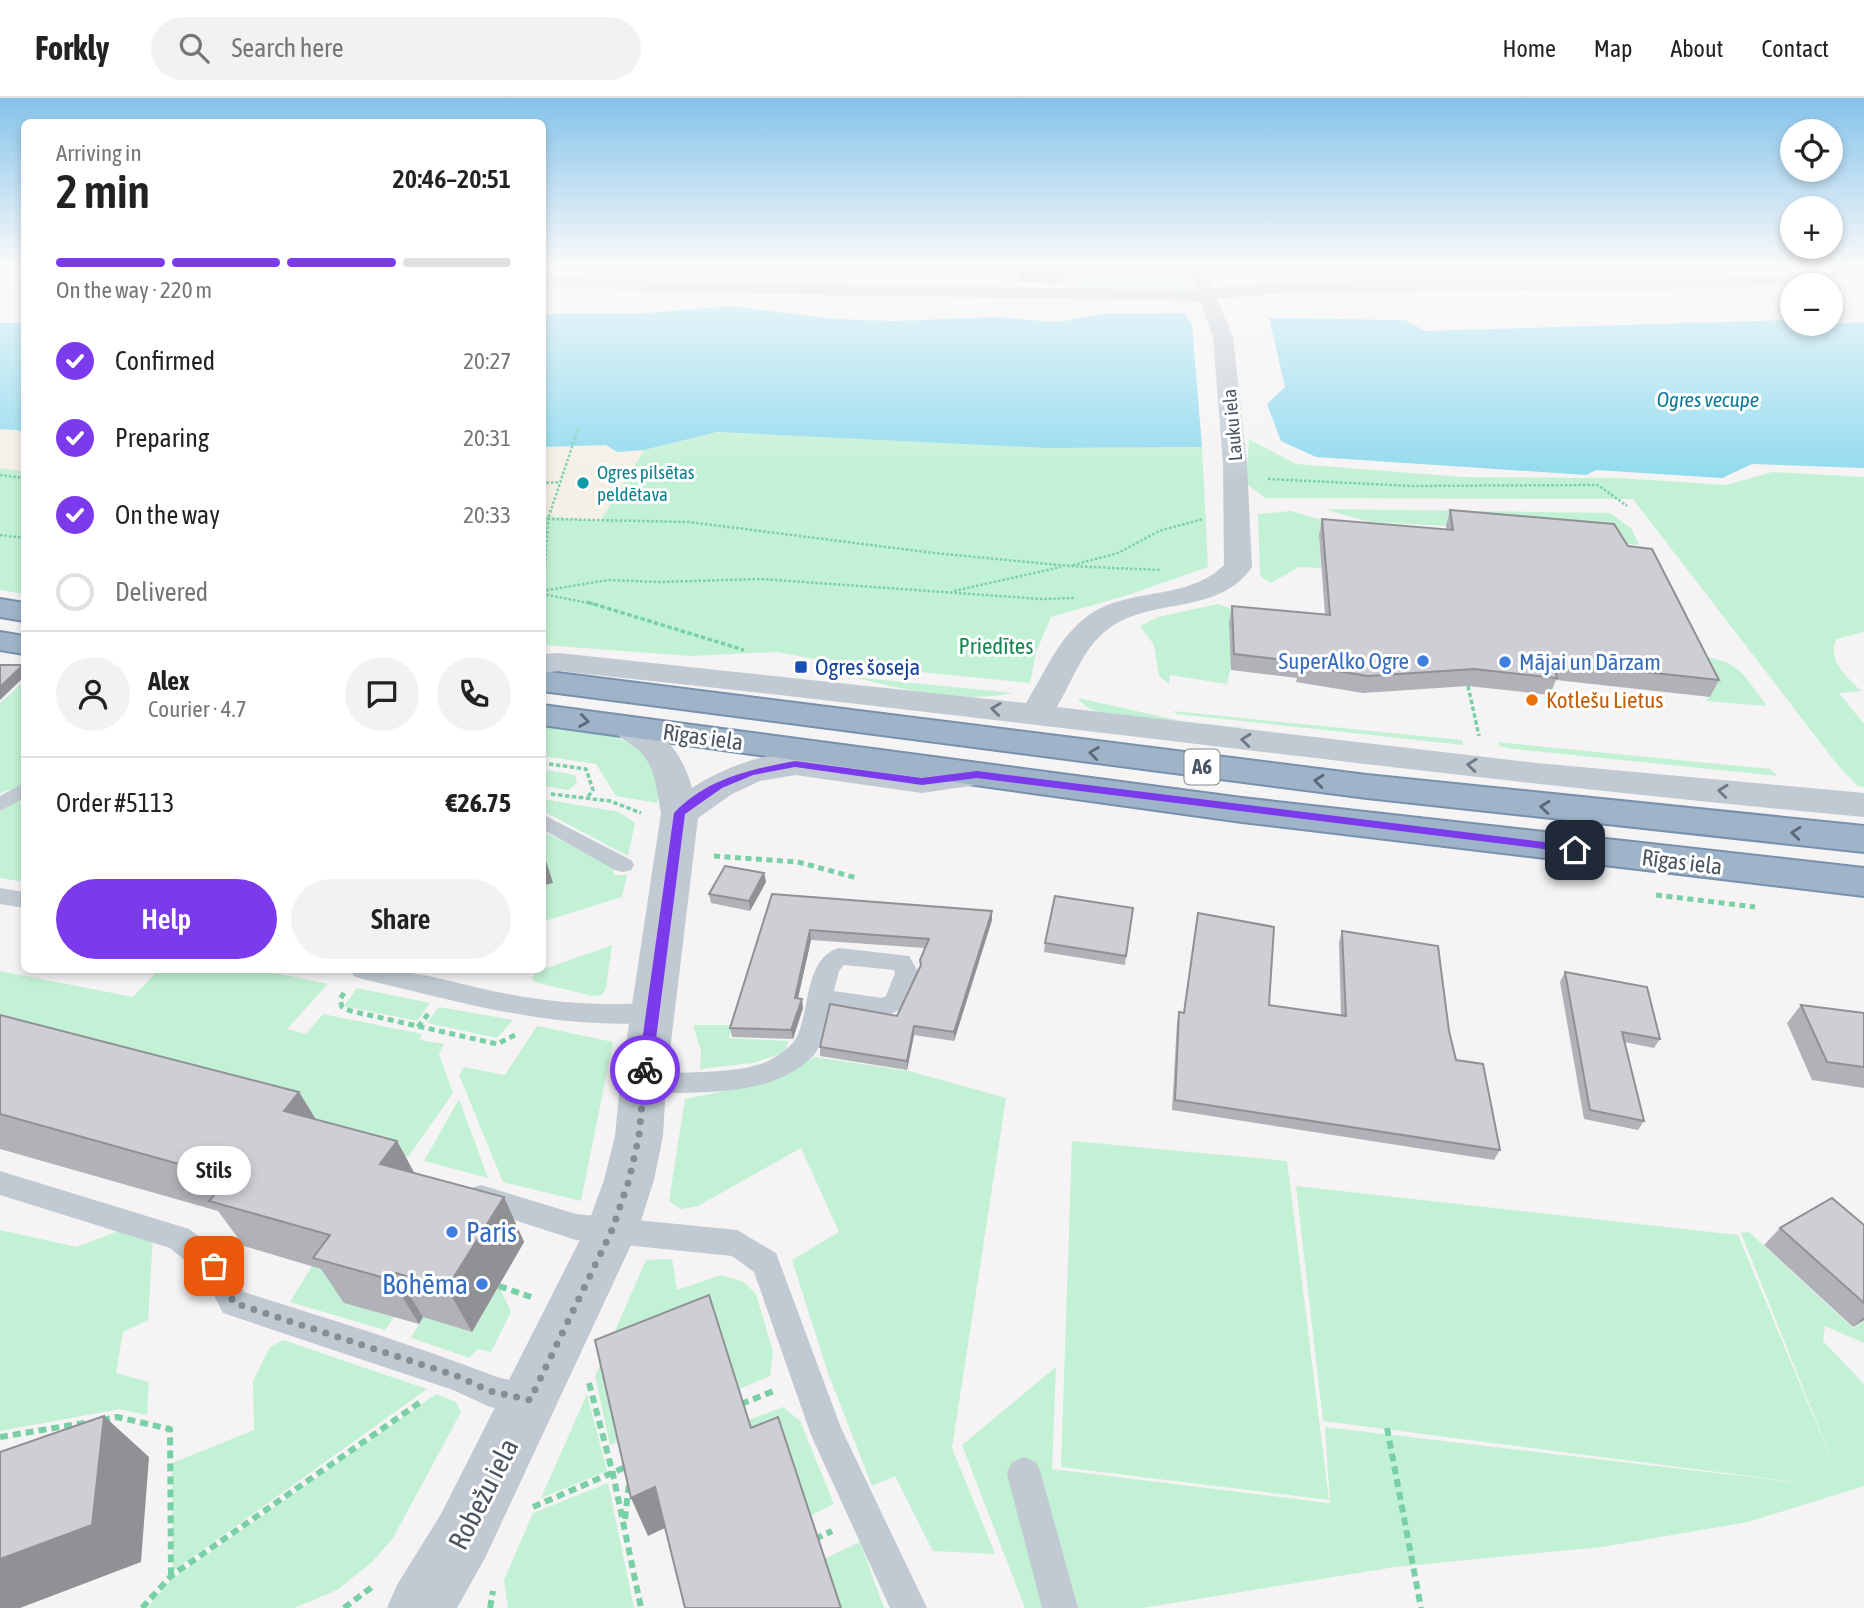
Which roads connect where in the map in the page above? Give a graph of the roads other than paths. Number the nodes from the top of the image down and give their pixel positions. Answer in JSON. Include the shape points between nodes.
{"nodes":[{"id":1,"x":1223,"y":337,"type":"edge"},
{"id":2,"x":0,"y":608,"type":"edge"},
{"id":3,"x":21,"y":612,"type":"edge"},
{"id":4,"x":0,"y":641,"type":"edge"},
{"id":5,"x":21,"y":644,"type":"edge"},
{"id":6,"x":546,"y":664,"type":"edge"},
{"id":7,"x":546,"y":682,"type":"edge"},
{"id":8,"x":1036,"y":713,"type":"junction"},
{"id":9,"x":546,"y":716,"type":"edge"},
{"id":10,"x":626,"y":726,"type":"junction"},
{"id":11,"x":977,"y":775,"type":"junction"},
{"id":12,"x":21,"y":791,"type":"edge"},
{"id":13,"x":0,"y":805,"type":"edge"},
{"id":14,"x":1864,"y":805,"type":"edge"},
{"id":15,"x":661,"y":813,"type":"junction"},
{"id":16,"x":546,"y":822,"type":"edge"},
{"id":17,"x":1864,"y":839,"type":"edge"},
{"id":18,"x":623,"y":865,"type":"dead end"},
{"id":19,"x":1864,"y":881,"type":"edge"},
{"id":20,"x":0,"y":896,"type":"edge"},
{"id":21,"x":21,"y":900,"type":"edge"},
{"id":22,"x":376,"y":973,"type":"edge"},
{"id":23,"x":821,"y":998,"type":"dead end"},
{"id":24,"x":653,"y":1012,"type":"junction"},
{"id":25,"x":643,"y":1084,"type":"junction"},
{"id":26,"x":0,"y":1183,"type":"edge"},
{"id":27,"x":452,"y":1189,"type":"edge"},
{"id":28,"x":612,"y":1230,"type":"junction"},
{"id":29,"x":530,"y":1400,"type":"junction"},
{"id":30,"x":1024,"y":1474,"type":"dead end"},
{"id":31,"x":420,"y":1608,"type":"edge"},
{"id":32,"x":909,"y":1608,"type":"edge"},
{"id":33,"x":1060,"y":1608,"type":"edge"}],
"edges":[{"from":1,"to":8,"type":"street","name":"Lauku iela","via":[[1238,507],[1238,567],[1216,585],[1134,606],[1102,620],[1081,638]]},
{"from":2,"to":3,"type":"highway"},
{"from":4,"to":5,"type":"highway"},
{"from":8,"to":6,"type":"street","one_way":true},
{"from":17,"to":7,"type":"highway","name":"Rīgas iela","number":"A6","one_way":true,"via":[[1247,773]]},
{"from":14,"to":8,"type":"street","one_way":true,"via":[[1218,737]]},
{"from":9,"to":10,"type":"highway","name":"Rīgas iela","number":"A6","one_way":true},
{"from":10,"to":11,"type":"highway","name":"Rīgas iela","number":"A6"},
{"from":10,"to":15,"type":"street","via":[[657,748],[670,772]]},
{"from":11,"to":15,"type":"street","via":[[922,782],[795,764],[751,772]]},
{"from":11,"to":19,"type":"highway","name":"Rīgas iela","number":"A6"},
{"from":12,"to":13,"type":"lane"},
{"from":15,"to":24,"type":"street","name":"Robežu iela"},
{"from":16,"to":18,"type":"lane"},
{"from":20,"to":21,"type":"lane"},
{"from":22,"to":24,"type":"lane","via":[[539,1007],[619,1016]]},
{"from":23,"to":25,"type":"lane","via":[[806,1047],[778,1068],[748,1077]]},
{"from":24,"to":25,"type":"street","name":"Robežu iela"},
{"from":25,"to":28,"type":"street","name":"Robežu iela","via":[[639,1136]]},
{"from":26,"to":29,"type":"lane","via":[[179,1238],[214,1266],[234,1303],[490,1391]]},
{"from":27,"to":28,"type":"lane","via":[[576,1227]]},
{"from":28,"to":29,"type":"street","name":"Robežu iela"},
{"from":28,"to":32,"type":"lane","via":[[737,1243],[766,1263],[827,1435]]},
{"from":29,"to":31,"type":"street","name":"Robežu iela","via":[[463,1536]]},
{"from":30,"to":33,"type":"lane"}]}
